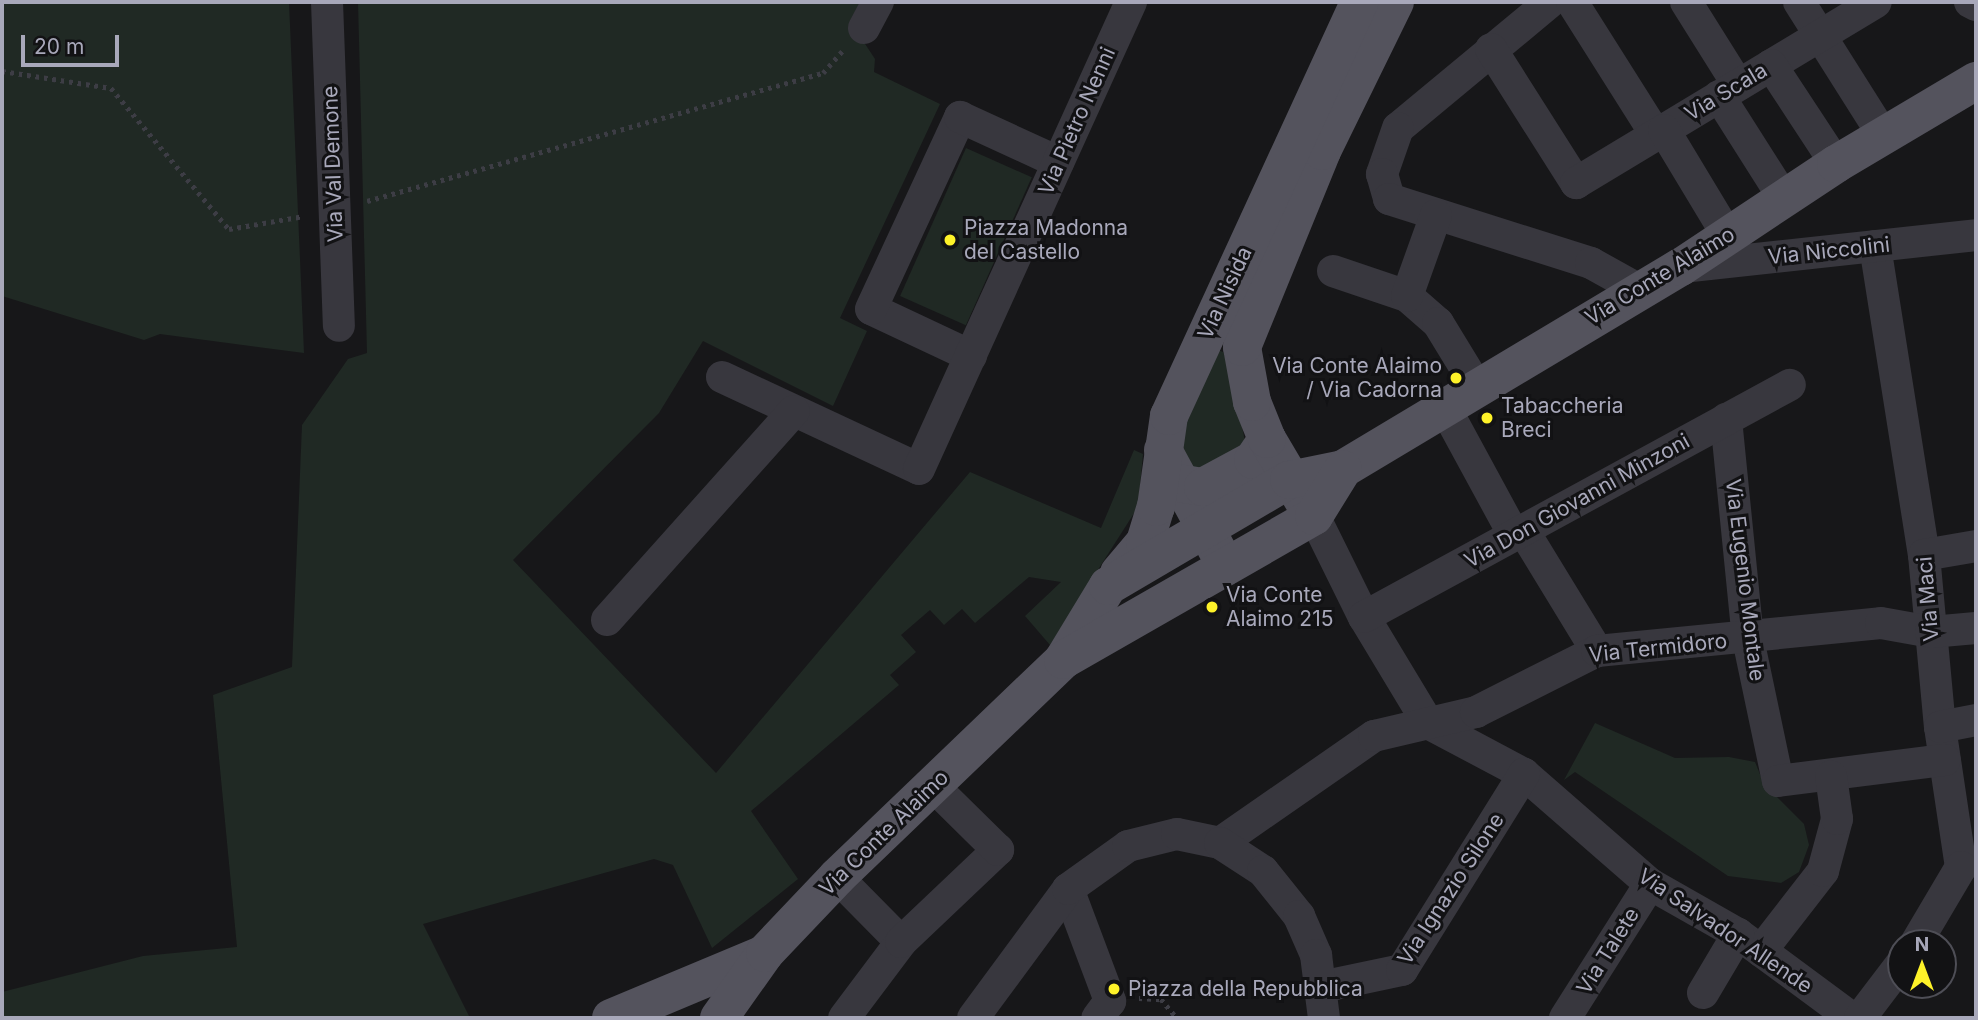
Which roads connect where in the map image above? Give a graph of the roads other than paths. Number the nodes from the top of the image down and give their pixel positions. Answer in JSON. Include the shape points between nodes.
{"nodes":[{"id":1,"x":327,"y":2,"type":"edge"},
{"id":2,"x":1131,"y":2,"type":"edge"},
{"id":3,"x":1359,"y":2,"type":"edge"},
{"id":4,"x":1395,"y":2,"type":"edge"},
{"id":5,"x":1550,"y":2,"type":"edge"},
{"id":6,"x":1572,"y":2,"type":"edge"},
{"id":7,"x":1686,"y":2,"type":"edge"},
{"id":8,"x":1798,"y":2,"type":"edge"},
{"id":9,"x":1876,"y":2,"type":"edge"},
{"id":10,"x":1970,"y":2,"type":"edge"},
{"id":11,"x":1976,"y":5,"type":"edge"},
{"id":12,"x":1820,"y":35,"type":"junction"},
{"id":13,"x":1491,"y":49,"type":"junction"},
{"id":14,"x":1771,"y":65,"type":"junction"},
{"id":15,"x":1976,"y":81,"type":"edge"},
{"id":16,"x":1729,"y":90,"type":"junction"},
{"id":17,"x":1660,"y":132,"type":"junction"},
{"id":18,"x":1883,"y":135,"type":"junction"},
{"id":19,"x":1058,"y":162,"type":"junction"},
{"id":20,"x":1836,"y":164,"type":"junction"},
{"id":21,"x":1785,"y":200,"type":"junction"},
{"id":22,"x":1436,"y":215,"type":"junction"},
{"id":23,"x":1976,"y":235,"type":"edge"},
{"id":24,"x":1728,"y":236,"type":"junction"},
{"id":25,"x":1875,"y":246,"type":"junction"},
{"id":26,"x":1681,"y":267,"type":"junction"},
{"id":27,"x":1333,"y":271,"type":"dead end"},
{"id":28,"x":1638,"y":289,"type":"junction"},
{"id":29,"x":1407,"y":296,"type":"junction"},
{"id":30,"x":339,"y":326,"type":"dead end"},
{"id":31,"x":971,"y":356,"type":"junction"},
{"id":32,"x":722,"y":377,"type":"dead end"},
{"id":33,"x":1790,"y":385,"type":"dead end"},
{"id":34,"x":1477,"y":387,"type":"junction"},
{"id":35,"x":1445,"y":408,"type":"junction"},
{"id":36,"x":794,"y":411,"type":"junction"},
{"id":37,"x":1726,"y":419,"type":"junction"},
{"id":38,"x":1267,"y":439,"type":"junction"},
{"id":39,"x":1170,"y":467,"type":"junction"},
{"id":40,"x":1343,"y":470,"type":"junction"},
{"id":41,"x":1289,"y":480,"type":"junction"},
{"id":42,"x":1314,"y":516,"type":"junction"},
{"id":43,"x":1204,"y":529,"type":"junction"},
{"id":44,"x":1519,"y":533,"type":"junction"},
{"id":45,"x":1976,"y":546,"type":"edge"},
{"id":46,"x":1924,"y":555,"type":"junction"},
{"id":47,"x":1226,"y":566,"type":"junction"},
{"id":48,"x":1108,"y":586,"type":"junction"},
{"id":49,"x":1364,"y":617,"type":"junction"},
{"id":50,"x":607,"y":620,"type":"dead end"},
{"id":51,"x":1976,"y":628,"type":"edge"},
{"id":52,"x":1931,"y":632,"type":"junction"},
{"id":53,"x":1748,"y":639,"type":"junction"},
{"id":54,"x":1597,"y":651,"type":"junction"},
{"id":55,"x":1063,"y":660,"type":"junction"},
{"id":56,"x":1976,"y":720,"type":"edge"},
{"id":57,"x":1428,"y":723,"type":"junction"},
{"id":58,"x":1940,"y":727,"type":"junction"},
{"id":59,"x":1945,"y":760,"type":"junction"},
{"id":60,"x":1524,"y":775,"type":"junction"},
{"id":61,"x":1831,"y":776,"type":"junction"},
{"id":62,"x":1778,"y":781,"type":"junction"},
{"id":63,"x":933,"y":786,"type":"junction"},
{"id":64,"x":1837,"y":819,"type":"junction"},
{"id":65,"x":1220,"y":843,"type":"junction"},
{"id":66,"x":837,"y":877,"type":"junction"},
{"id":67,"x":1650,"y":884,"type":"junction"},
{"id":68,"x":1068,"y":890,"type":"junction"},
{"id":69,"x":1924,"y":929,"type":"edge"},
{"id":70,"x":901,"y":942,"type":"junction"},
{"id":71,"x":1750,"y":943,"type":"junction"},
{"id":72,"x":765,"y":953,"type":"junction"},
{"id":73,"x":1887,"y":982,"type":"edge"},
{"id":74,"x":1321,"y":987,"type":"junction"},
{"id":75,"x":692,"y":988,"type":"junction"},
{"id":76,"x":1703,"y":993,"type":"dead end"},
{"id":77,"x":1103,"y":1010,"type":"edge"},
{"id":78,"x":731,"y":1014,"type":"edge"},
{"id":79,"x":611,"y":1018,"type":"edge"},
{"id":80,"x":844,"y":1018,"type":"edge"},
{"id":81,"x":973,"y":1018,"type":"edge"},
{"id":82,"x":1324,"y":1018,"type":"edge"},
{"id":83,"x":1565,"y":1018,"type":"edge"},
{"id":84,"x":1852,"y":1018,"type":"edge"},
{"id":85,"x":1860,"y":1018,"type":"edge"}],
"edges":[{"from":1,"to":30,"type":"street","name":"Via Val Demone"},
{"from":2,"to":19,"type":"street","name":"Via Pietro Nenni"},
{"from":3,"to":39,"type":"main road","name":"Via Nisida","via":[[1169,416]]},
{"from":4,"to":38,"type":"main road","name":"Via Nisida","via":[[1322,151],[1250,319],[1242,347],[1252,402]]},
{"from":5,"to":13,"type":"street"},
{"from":6,"to":17,"type":"street"},
{"from":7,"to":16,"type":"street"},
{"from":8,"to":12,"type":"street"},
{"from":9,"to":12,"type":"street","name":"Via Scala"},
{"from":10,"to":11,"type":"street"},
{"from":12,"to":14,"type":"street","name":"Via Scala"},
{"from":12,"to":18,"type":"street"},
{"from":13,"to":17,"type":"street","name":"Via Scala","via":[[1576,183]]},
{"from":13,"to":22,"type":"street","via":[[1398,128],[1382,174],[1388,200]]},
{"from":14,"to":16,"type":"street","name":"Via Scala"},
{"from":14,"to":20,"type":"street"},
{"from":15,"to":18,"type":"main road","name":"Via Conte Alaimo"},
{"from":16,"to":17,"type":"street","name":"Via Scala"},
{"from":16,"to":21,"type":"street"},
{"from":17,"to":24,"type":"street"},
{"from":18,"to":20,"type":"main road","name":"Via Conte Alaimo"},
{"from":19,"to":31,"type":"street","name":"Via Pietro Nenni"},
{"from":19,"to":31,"type":"street","via":[[960,117],[871,309]]},
{"from":20,"to":21,"type":"main road","name":"Via Conte Alaimo"},
{"from":21,"to":24,"type":"main road","name":"Via Conte Alaimo"},
{"from":22,"to":28,"type":"street","via":[[1591,263]]},
{"from":22,"to":29,"type":"street"},
{"from":23,"to":25,"type":"street","name":"Via Niccolini"},
{"from":24,"to":26,"type":"main road","name":"Via Conte Alaimo"},
{"from":25,"to":26,"type":"street","name":"Via Niccolini"},
{"from":25,"to":46,"type":"street","name":"Via Maci"},
{"from":26,"to":28,"type":"main road","name":"Via Conte Alaimo"},
{"from":27,"to":29,"type":"street"},
{"from":28,"to":34,"type":"main road","name":"Via Conte Alaimo"},
{"from":29,"to":34,"type":"street","via":[[1438,323]]},
{"from":31,"to":36,"type":"street","name":"Via Pietro Nenni","via":[[919,470]]},
{"from":32,"to":36,"type":"street"},
{"from":33,"to":37,"type":"street","name":"Via Don Giovanni Minzoni"},
{"from":34,"to":35,"type":"main road","name":"Via Conte Alaimo"},
{"from":35,"to":40,"type":"main road","name":"Via Conte Alaimo"},
{"from":35,"to":44,"type":"street"},
{"from":36,"to":50,"type":"street"},
{"from":37,"to":44,"type":"street","name":"Via Don Giovanni Minzoni"},
{"from":37,"to":53,"type":"street","name":"Via Eugenio Montale"},
{"from":38,"to":39,"type":"main road","via":[[1253,460],[1203,487]]},
{"from":38,"to":41,"type":"main road","name":"Via Nisida"},
{"from":39,"to":43,"type":"main road"},
{"from":39,"to":48,"type":"main road","name":"Via Nisida","via":[[1145,542]]},
{"from":40,"to":41,"type":"main road"},
{"from":40,"to":42,"type":"main road"},
{"from":41,"to":42,"type":"main road","name":"Via Nisida"},
{"from":41,"to":43,"type":"main road"},
{"from":42,"to":47,"type":"main road"},
{"from":42,"to":49,"type":"street"},
{"from":43,"to":47,"type":"main road"},
{"from":43,"to":48,"type":"main road"},
{"from":44,"to":49,"type":"street","name":"Via Don Giovanni Minzoni"},
{"from":44,"to":54,"type":"street"},
{"from":45,"to":46,"type":"street"},
{"from":46,"to":52,"type":"street","name":"Via Maci"},
{"from":47,"to":55,"type":"main road"},
{"from":48,"to":55,"type":"main road","name":"Via Nisida"},
{"from":49,"to":57,"type":"street"},
{"from":51,"to":52,"type":"street","name":"Via Termidoro"},
{"from":52,"to":53,"type":"street","name":"Via Termidoro","via":[[1881,623]]},
{"from":52,"to":58,"type":"street","name":"Via Maci"},
{"from":53,"to":54,"type":"street","name":"Via Termidoro"},
{"from":53,"to":62,"type":"street","name":"Via Eugenio Montale"},
{"from":54,"to":57,"type":"street","name":"Via Termidoro","via":[[1476,712]]},
{"from":55,"to":63,"type":"main road","name":"Via Conte Alaimo"},
{"from":56,"to":58,"type":"street"},
{"from":57,"to":60,"type":"street","name":"Via Salvador Allende"},
{"from":57,"to":65,"type":"street","name":"Via Termidoro","via":[[1374,736]]},
{"from":58,"to":59,"type":"street","name":"Via Maci"},
{"from":59,"to":61,"type":"street"},
{"from":59,"to":69,"type":"street","name":"Via Maci","via":[[1961,867]]},
{"from":60,"to":67,"type":"street","name":"Via Salvador Allende"},
{"from":60,"to":74,"type":"street","name":"Via Ignazio Silone","via":[[1402,970]]},
{"from":61,"to":62,"type":"street"},
{"from":61,"to":64,"type":"street"},
{"from":62,"to":64,"type":"street"},
{"from":63,"to":66,"type":"main road","name":"Via Conte Alaimo"},
{"from":63,"to":70,"type":"street","via":[[998,849]]},
{"from":64,"to":71,"type":"street","via":[[1823,871]]},
{"from":65,"to":68,"type":"street","via":[[1177,834],[1128,846]]},
{"from":65,"to":74,"type":"street","via":[[1263,871],[1299,916],[1316,955]]},
{"from":66,"to":70,"type":"street"},
{"from":66,"to":72,"type":"main road","name":"Via Conte Alaimo"},
{"from":67,"to":71,"type":"street","name":"Via Salvador Allende"},
{"from":67,"to":83,"type":"street","name":"Via Talete"},
{"from":68,"to":77,"type":"street"},
{"from":68,"to":81,"type":"street"},
{"from":70,"to":80,"type":"street"},
{"from":71,"to":76,"type":"street"},
{"from":71,"to":84,"type":"street","name":"Via Salvador Allende"},
{"from":72,"to":75,"type":"main road"},
{"from":72,"to":78,"type":"main road","name":"Via Conte Alaimo"},
{"from":73,"to":85,"type":"street"},
{"from":74,"to":82,"type":"street"},
{"from":75,"to":78,"type":"street"},
{"from":75,"to":79,"type":"main road"}]}
